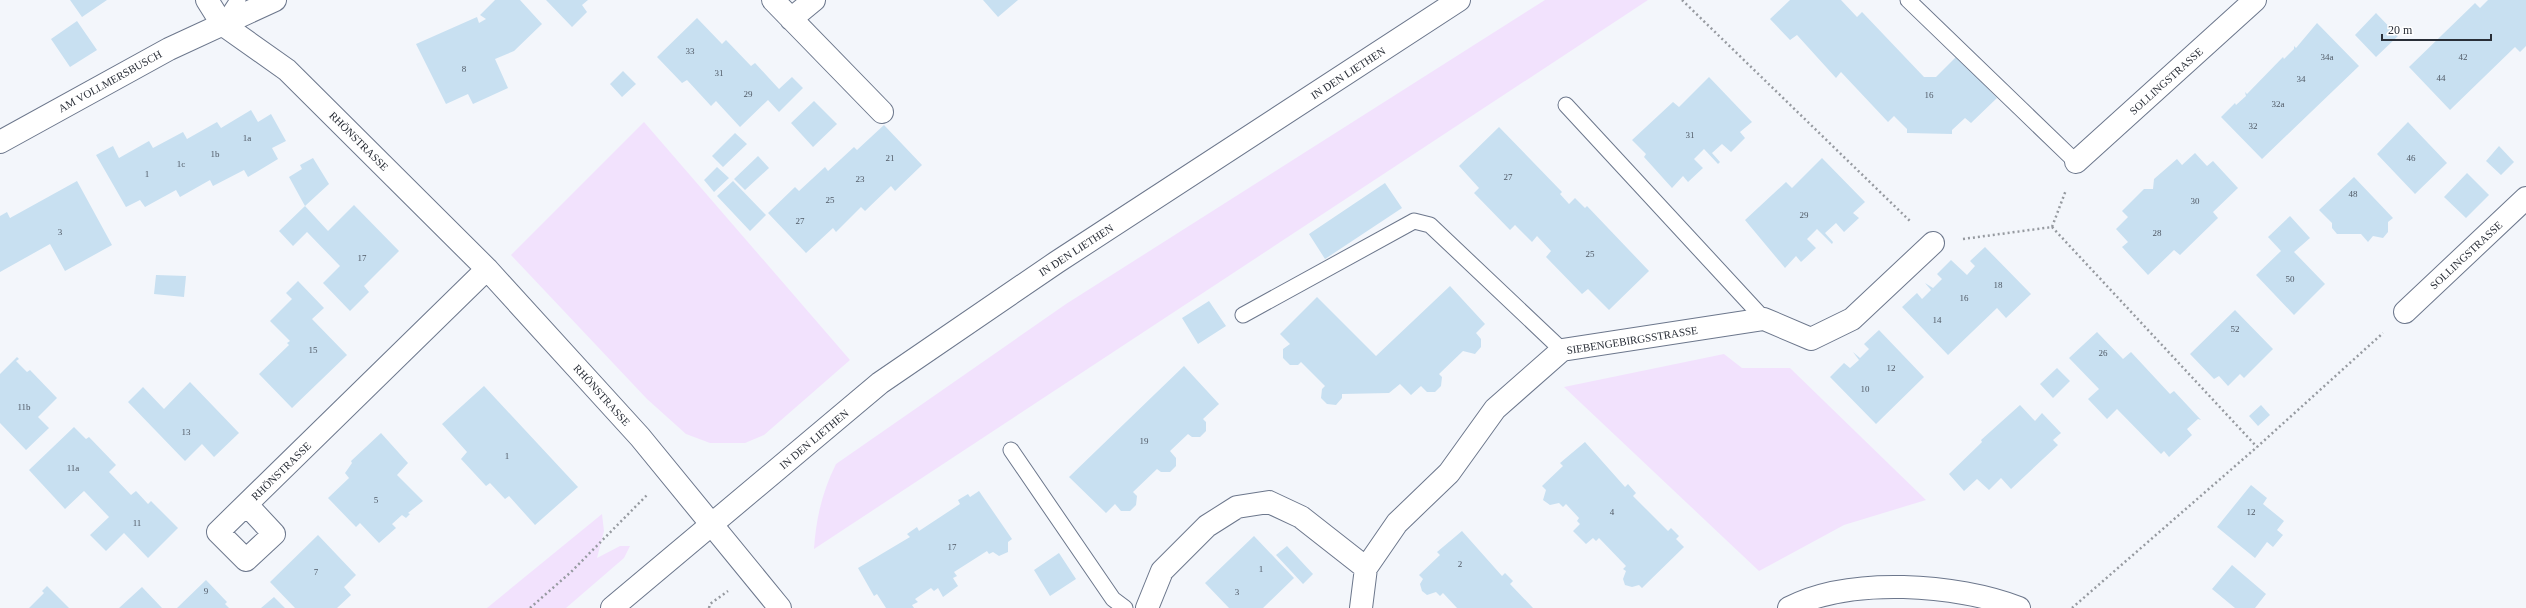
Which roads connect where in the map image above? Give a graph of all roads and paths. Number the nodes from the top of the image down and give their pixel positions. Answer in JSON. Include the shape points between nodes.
{"nodes":[{"id":1,"x":207,"y":0,"type":"edge"},
{"id":2,"x":238,"y":0,"type":"edge"},
{"id":3,"x":275,"y":0,"type":"edge"},
{"id":4,"x":773,"y":0,"type":"edge"},
{"id":5,"x":814,"y":0,"type":"edge"},
{"id":6,"x":1459,"y":0,"type":"edge"},
{"id":7,"x":1682,"y":0,"type":"edge"},
{"id":8,"x":1908,"y":0,"type":"edge"},
{"id":9,"x":2255,"y":0,"type":"edge"},
{"id":10,"x":791,"y":18,"type":"junction"},
{"id":11,"x":222,"y":24,"type":"junction"},
{"id":12,"x":1566,"y":105,"type":"dead end"},
{"id":13,"x":882,"y":112,"type":"dead end"},
{"id":14,"x":0,"y":142,"type":"edge"},
{"id":15,"x":2076,"y":162,"type":"junction"},
{"id":16,"x":2526,"y":198,"type":"edge"},
{"id":17,"x":2052,"y":228,"type":"junction"},
{"id":18,"x":1933,"y":243,"type":"junction"},
{"id":19,"x":487,"y":269,"type":"junction"},
{"id":20,"x":2405,"y":312,"type":"joint"},
{"id":21,"x":1243,"y":315,"type":"dead end"},
{"id":22,"x":1764,"y":319,"type":"junction"},
{"id":23,"x":1562,"y":350,"type":"junction"},
{"id":24,"x":2257,"y":447,"type":"junction"},
{"id":25,"x":1011,"y":450,"type":"dead end"},
{"id":26,"x":669,"y":472,"type":"junction"},
{"id":27,"x":247,"y":505,"type":"dead end"},
{"id":28,"x":712,"y":525,"type":"junction"},
{"id":29,"x":1366,"y":568,"type":"junction"},
{"id":30,"x":530,"y":608,"type":"edge"},
{"id":31,"x":612,"y":608,"type":"edge"},
{"id":32,"x":780,"y":608,"type":"edge"},
{"id":33,"x":1125,"y":608,"type":"edge"},
{"id":34,"x":1147,"y":608,"type":"edge"},
{"id":35,"x":1361,"y":608,"type":"edge"},
{"id":36,"x":1789,"y":608,"type":"edge"},
{"id":37,"x":2019,"y":608,"type":"edge"},
{"id":38,"x":2072,"y":608,"type":"edge"}],
"edges":[{"from":1,"to":11,"type":"street"},
{"from":2,"to":11,"type":"lane"},
{"from":3,"to":11,"type":"street","name":"AM VOLLMERSBUSCH"},
{"from":4,"to":10,"type":"street"},
{"from":5,"to":10,"type":"street"},
{"from":6,"to":28,"type":"street","name":"IN DEN LIETHEN","via":[[1057,262],[880,383]]},
{"from":7,"to":18,"type":"path"},
{"from":8,"to":15,"type":"lane"},
{"from":9,"to":15,"type":"street","name":"SOLLINGSTRASSE"},
{"from":10,"to":13,"type":"street"},
{"from":11,"to":14,"type":"street","name":"AM VOLLMERSBUSCH","via":[[169,49]]},
{"from":11,"to":19,"type":"street","name":"RHÖNSTRASSE","via":[[287,70]]},
{"from":12,"to":22,"type":"lane"},
{"from":15,"to":17,"type":"path"},
{"from":16,"to":20,"type":"street","name":"SOLLINGSTRASSE"},
{"from":17,"to":18,"type":"path"},
{"from":17,"to":24,"type":"path"},
{"from":18,"to":22,"type":"street","via":[[1852,319],[1810,339]]},
{"from":19,"to":26,"type":"street","name":"RHÖNSTRASSE"},
{"from":19,"to":27,"type":"street","name":"RHÖNSTRASSE"},
{"from":20,"to":24,"type":"path"},
{"from":21,"to":23,"type":"lane","via":[[1414,221],[1430,225]]},
{"from":22,"to":23,"type":"street","name":"SIEBENGEBIRGSSTRASSE"},
{"from":23,"to":29,"type":"street","name":"SIEBENGEBIRGSSTRASSE","via":[[1495,409],[1449,473],[1397,523]]},
{"from":24,"to":38,"type":"path"},
{"from":25,"to":33,"type":"lane","via":[[1113,600]]},
{"from":26,"to":28,"type":"street","name":"RHÖNSTRASSE"},
{"from":26,"to":30,"type":"path","via":[[571,572]]},
{"from":28,"to":31,"type":"street","name":"IN DEN LIETHEN"},
{"from":28,"to":32,"type":"street","name":"RHÖNSTRASSE"},
{"from":29,"to":34,"type":"street","via":[[1301,517],[1269,502],[1237,507],[1207,526],[1162,570]]},
{"from":29,"to":35,"type":"street","name":"SIEBENGEBIRGSSTRASSE"},
{"from":36,"to":37,"type":"street","via":[[1823,595],[1870,586],[1953,591]]}]}
